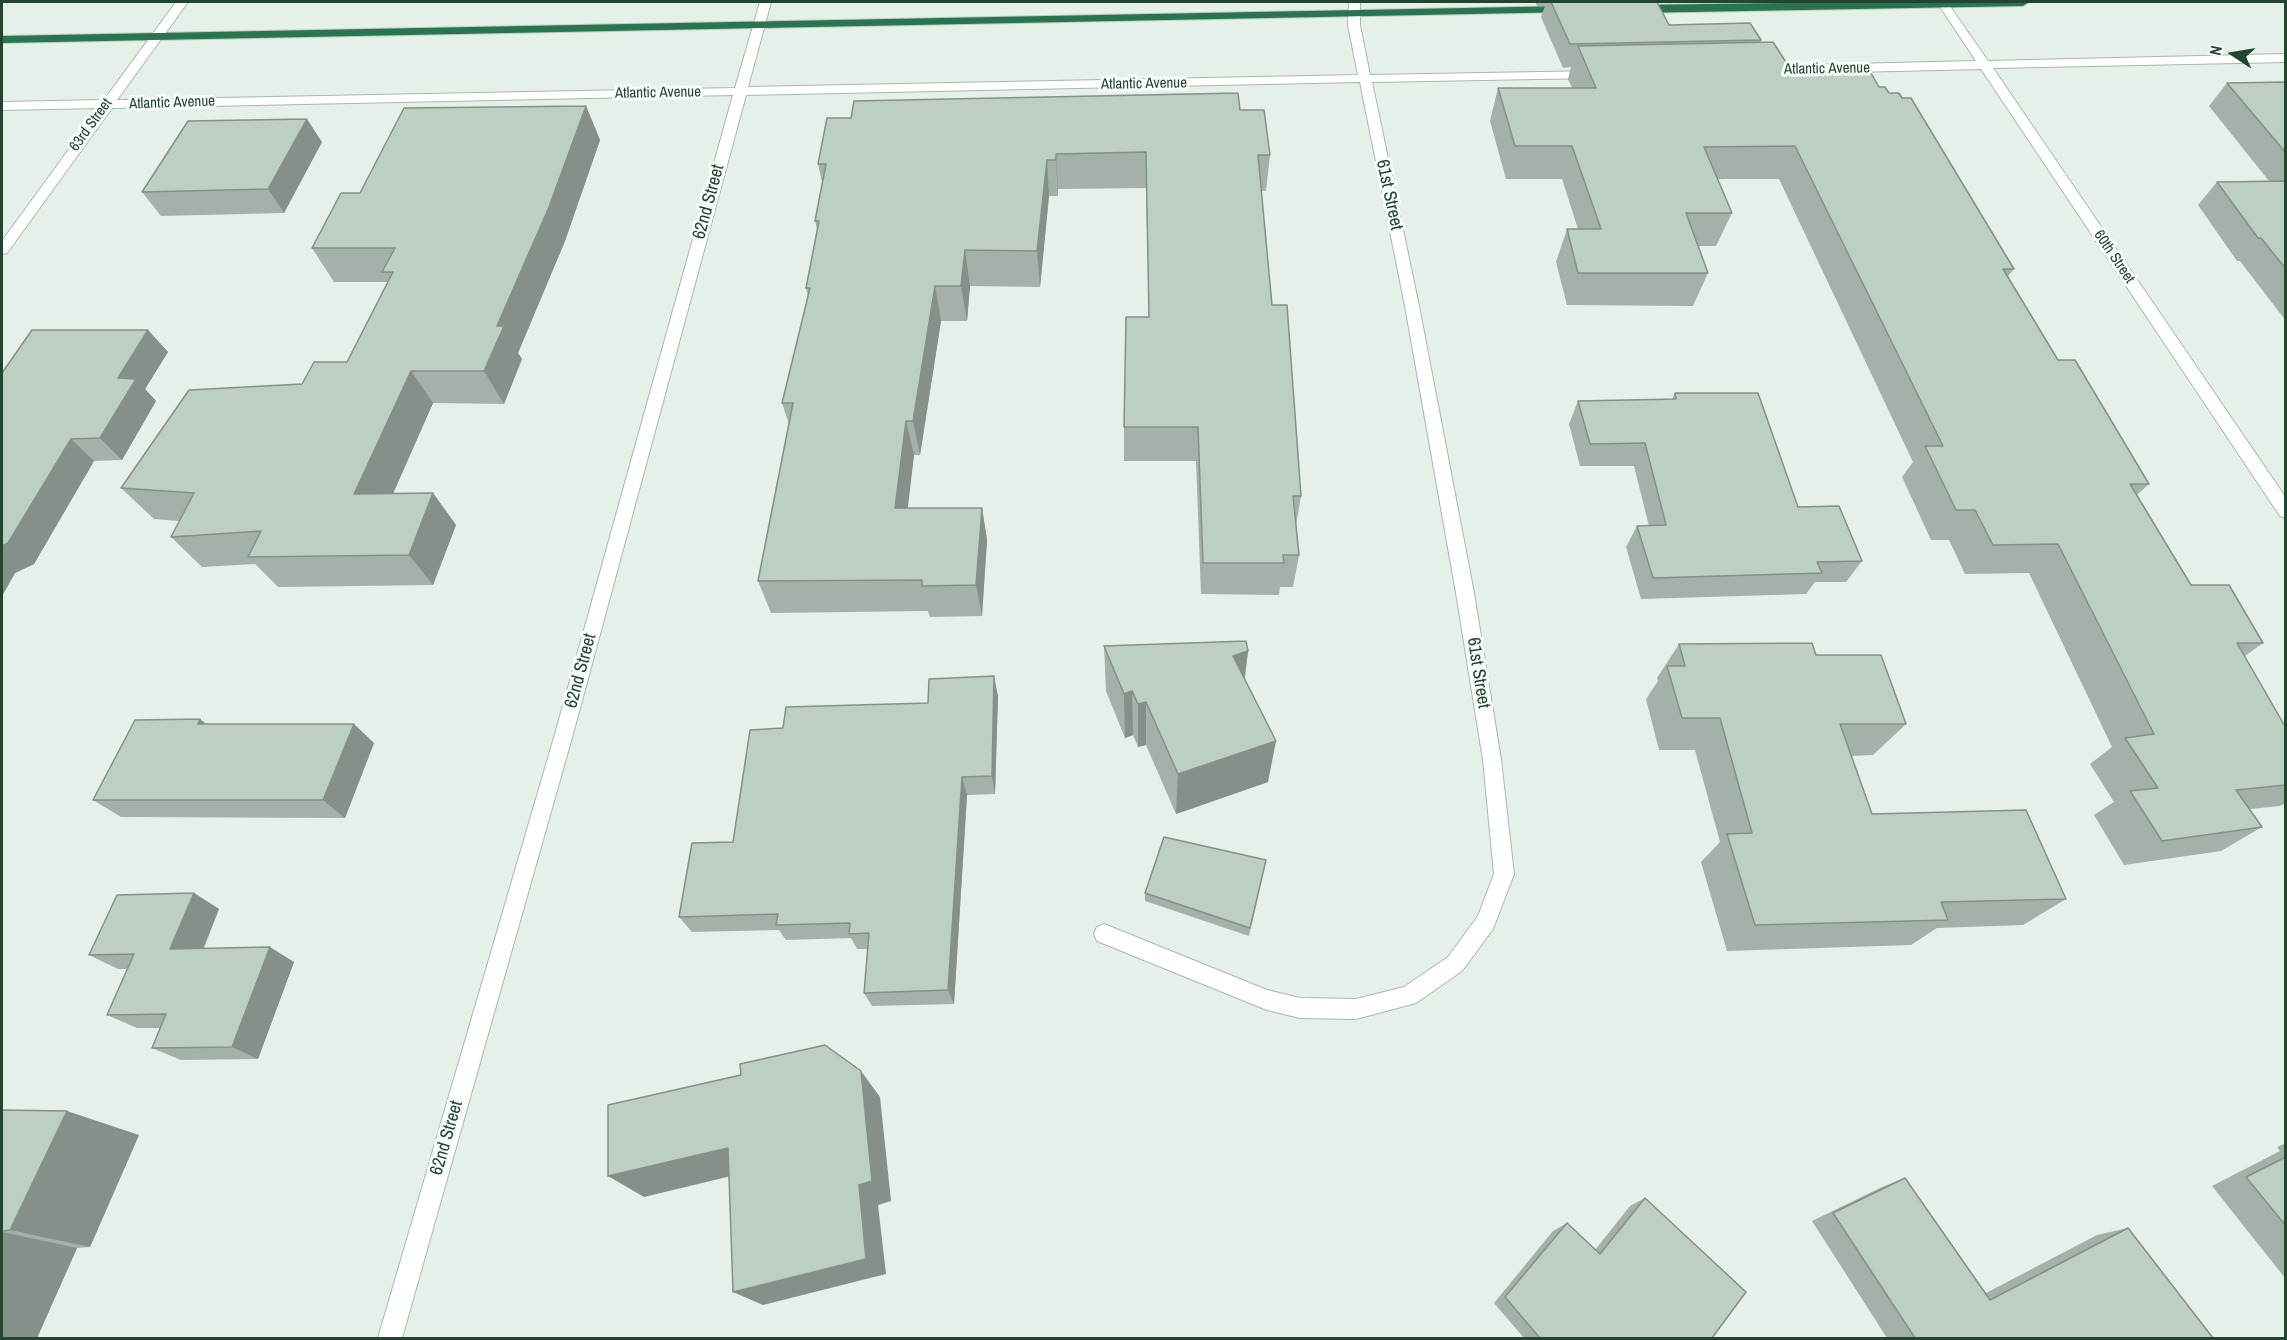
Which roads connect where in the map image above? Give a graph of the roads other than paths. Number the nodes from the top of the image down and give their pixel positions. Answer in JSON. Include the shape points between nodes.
{"nodes":[{"id":1,"x":182,"y":2,"type":"edge"},
{"id":2,"x":765,"y":2,"type":"edge"},
{"id":3,"x":1942,"y":2,"type":"edge"},
{"id":4,"x":2023,"y":2,"type":"edge"},
{"id":5,"x":1353,"y":8,"type":"edge"},
{"id":6,"x":1624,"y":9,"type":"edge"},
{"id":7,"x":1577,"y":10,"type":"edge"},
{"id":8,"x":758,"y":26,"type":"junction"},
{"id":9,"x":156,"y":37,"type":"junction"},
{"id":10,"x":2,"y":40,"type":"edge"},
{"id":11,"x":2286,"y":58,"type":"edge"},
{"id":12,"x":1985,"y":66,"type":"junction"},
{"id":13,"x":1746,"y":71,"type":"edge"},
{"id":14,"x":1603,"y":74,"type":"edge"},
{"id":15,"x":1365,"y":79,"type":"junction"},
{"id":16,"x":740,"y":91,"type":"junction"},
{"id":17,"x":105,"y":105,"type":"junction"},
{"id":18,"x":2,"y":106,"type":"edge"},
{"id":19,"x":2,"y":250,"type":"edge"},
{"id":20,"x":2286,"y":512,"type":"edge"},
{"id":21,"x":1104,"y":934,"type":"dead end"},
{"id":22,"x":390,"y":1338,"type":"edge"}],
"edges":[{"from":1,"to":9,"type":"street","name":"63rd Street"},
{"from":2,"to":8,"type":"street","name":"62nd Street"},
{"from":3,"to":4,"type":"highway"},
{"from":3,"to":6,"type":"highway"},
{"from":3,"to":12,"type":"street","name":"60th Street"},
{"from":5,"to":7,"type":"highway"},
{"from":5,"to":8,"type":"highway"},
{"from":5,"to":15,"type":"street","name":"61st Street"},
{"from":8,"to":9,"type":"highway"},
{"from":8,"to":16,"type":"street","name":"62nd Street"},
{"from":9,"to":10,"type":"highway"},
{"from":9,"to":17,"type":"street","name":"63rd Street"},
{"from":11,"to":12,"type":"street","name":"Atlantic Avenue"},
{"from":12,"to":13,"type":"street","name":"Atlantic Avenue"},
{"from":12,"to":20,"type":"street","name":"60th Street"},
{"from":14,"to":15,"type":"street","name":"Atlantic Avenue"},
{"from":15,"to":16,"type":"street","name":"Atlantic Avenue"},
{"from":15,"to":21,"type":"street","name":"61st Street","via":[[1465,593],[1492,759],[1504,874],[1486,922],[1455,964],[1409,996],[1356,1009],[1300,1008],[1267,1000]]},
{"from":16,"to":17,"type":"street","name":"Atlantic Avenue"},
{"from":16,"to":22,"type":"street","name":"62nd Street","via":[[564,734]]},
{"from":17,"to":18,"type":"street","name":"Atlantic Avenue"},
{"from":17,"to":19,"type":"street","name":"63rd Street"}]}
